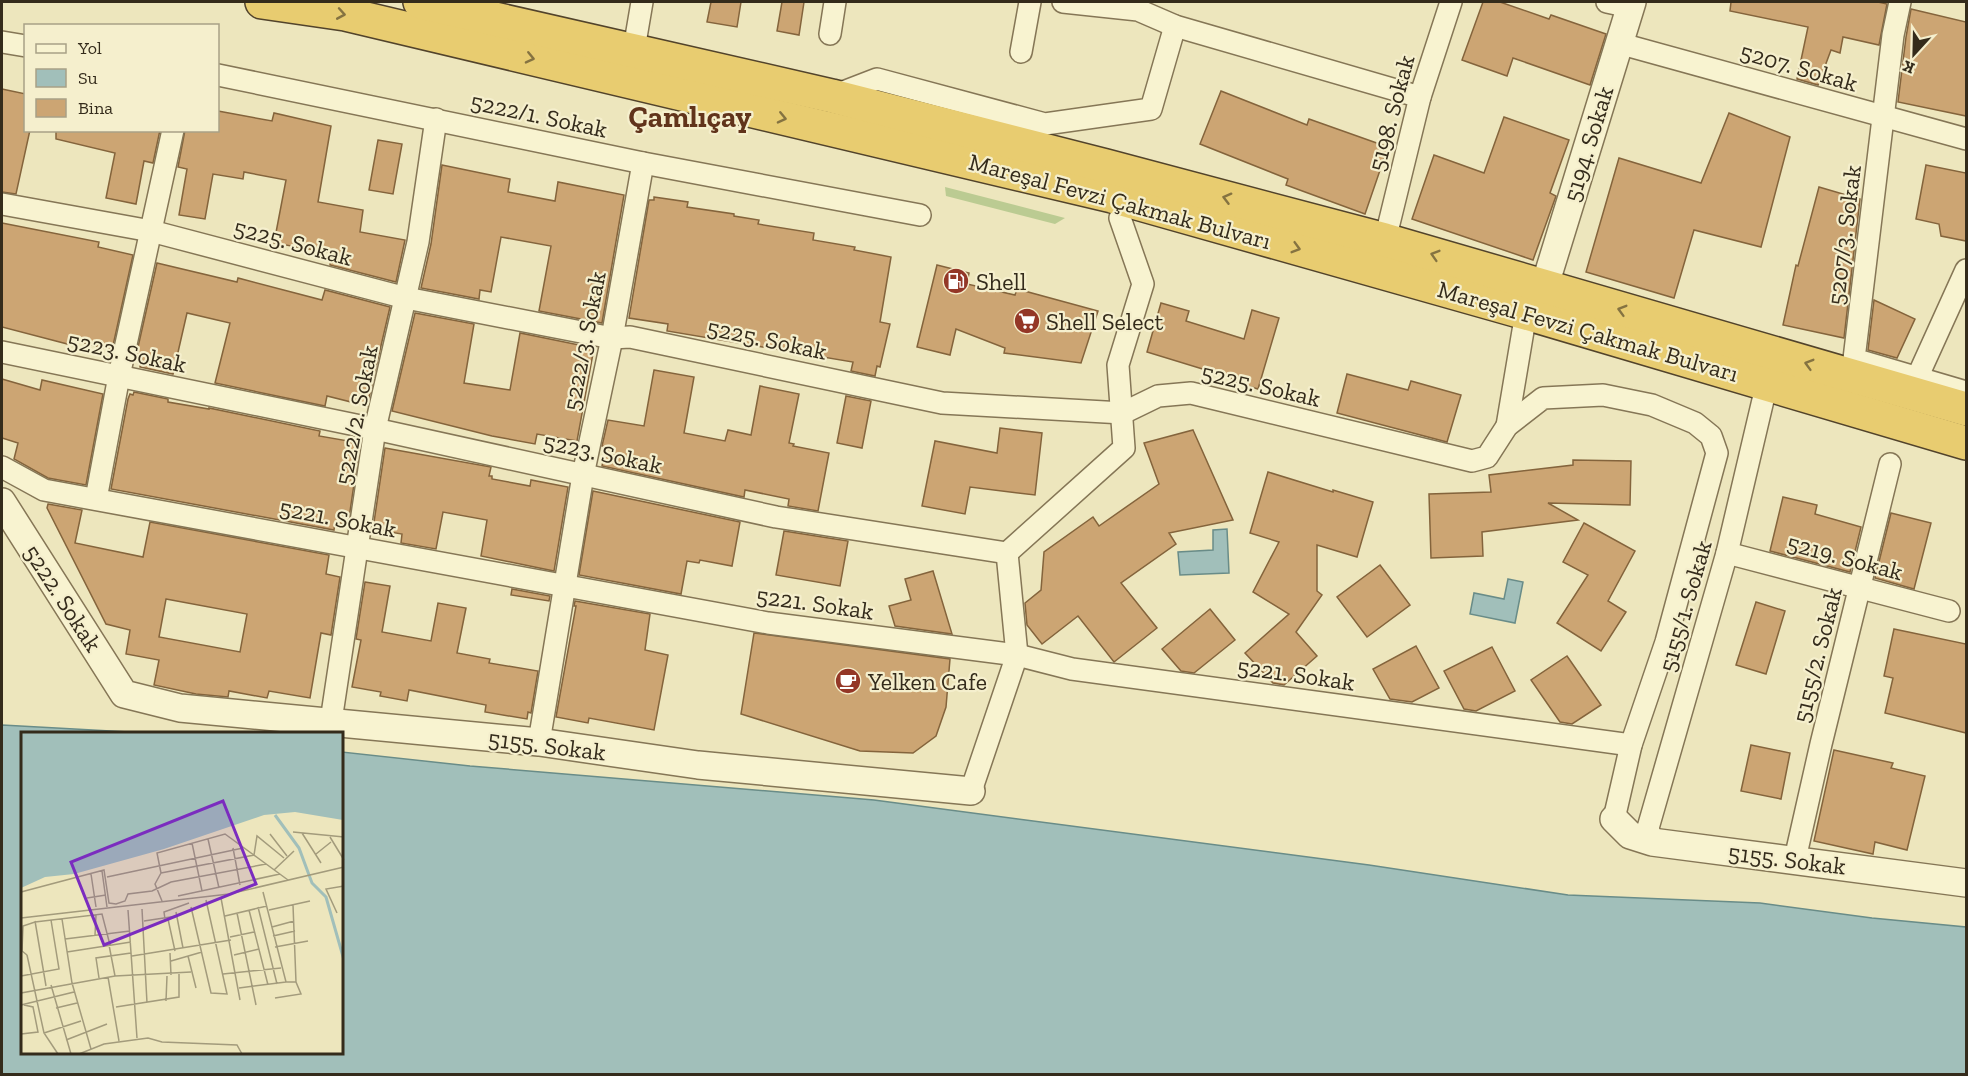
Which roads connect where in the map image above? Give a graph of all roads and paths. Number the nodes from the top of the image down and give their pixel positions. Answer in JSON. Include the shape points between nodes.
{"nodes":[{"id":1,"x":262,"y":2,"type":"edge"},
{"id":2,"x":420,"y":2,"type":"edge"},
{"id":3,"x":642,"y":2,"type":"edge"},
{"id":4,"x":835,"y":2,"type":"edge"},
{"id":5,"x":1030,"y":2,"type":"edge"},
{"id":6,"x":1063,"y":2,"type":"edge"},
{"id":7,"x":1451,"y":2,"type":"edge"},
{"id":8,"x":1900,"y":2,"type":"edge"},
{"id":9,"x":1623,"y":3,"type":"edge"},
{"id":10,"x":456,"y":5,"type":"edge"},
{"id":11,"x":1139,"y":6,"type":"edge"},
{"id":12,"x":1175,"y":26,"type":"junction"},
{"id":13,"x":830,"y":34,"type":"dead end"},
{"id":14,"x":2,"y":42,"type":"edge"},
{"id":15,"x":1618,"y":43,"type":"junction"},
{"id":16,"x":24,"y":46,"type":"edge"},
{"id":17,"x":634,"y":50,"type":"junction"},
{"id":18,"x":1021,"y":52,"type":"dead end"},
{"id":19,"x":219,"y":75,"type":"edge"},
{"id":20,"x":832,"y":96,"type":"junction"},
{"id":21,"x":1420,"y":97,"type":"junction"},
{"id":22,"x":977,"y":106,"type":"junction"},
{"id":23,"x":1884,"y":117,"type":"junction"},
{"id":24,"x":436,"y":119,"type":"junction"},
{"id":25,"x":173,"y":132,"type":"edge"},
{"id":26,"x":999,"y":138,"type":"junction"},
{"id":27,"x":1966,"y":139,"type":"edge"},
{"id":28,"x":643,"y":163,"type":"junction"},
{"id":29,"x":2,"y":204,"type":"edge"},
{"id":30,"x":920,"y":215,"type":"dead end"},
{"id":31,"x":1120,"y":218,"type":"dead end"},
{"id":32,"x":151,"y":231,"type":"junction"},
{"id":33,"x":1385,"y":240,"type":"junction"},
{"id":34,"x":1966,"y":270,"type":"edge"},
{"id":35,"x":406,"y":297,"type":"junction"},
{"id":36,"x":1535,"y":300,"type":"junction"},
{"id":37,"x":612,"y":338,"type":"junction"},
{"id":38,"x":2,"y":352,"type":"edge"},
{"id":39,"x":119,"y":376,"type":"junction"},
{"id":40,"x":1917,"y":378,"type":"junction"},
{"id":41,"x":1767,"y":384,"type":"junction"},
{"id":42,"x":1966,"y":392,"type":"edge"},
{"id":43,"x":1966,"y":409,"type":"edge"},
{"id":44,"x":1123,"y":413,"type":"junction"},
{"id":45,"x":1507,"y":426,"type":"junction"},
{"id":46,"x":375,"y":429,"type":"junction"},
{"id":47,"x":1966,"y":443,"type":"edge"},
{"id":48,"x":1890,"y":464,"type":"dead end"},
{"id":49,"x":2,"y":467,"type":"edge"},
{"id":50,"x":584,"y":475,"type":"junction"},
{"id":51,"x":96,"y":499,"type":"junction"},
{"id":52,"x":2,"y":502,"type":"edge"},
{"id":53,"x":357,"y":547,"type":"junction"},
{"id":54,"x":1007,"y":553,"type":"junction"},
{"id":55,"x":1727,"y":553,"type":"junction"},
{"id":56,"x":565,"y":586,"type":"junction"},
{"id":57,"x":1860,"y":587,"type":"junction"},
{"id":58,"x":1949,"y":611,"type":"dead end"},
{"id":59,"x":1017,"y":655,"type":"junction"},
{"id":60,"x":124,"y":694,"type":"joint"},
{"id":61,"x":331,"y":721,"type":"junction"},
{"id":62,"x":539,"y":742,"type":"junction"},
{"id":63,"x":1631,"y":745,"type":"junction"},
{"id":64,"x":971,"y":791,"type":"joint"},
{"id":65,"x":1614,"y":819,"type":"joint"},
{"id":66,"x":1652,"y":842,"type":"junction"},
{"id":67,"x":1795,"y":859,"type":"junction"},
{"id":68,"x":1966,"y":883,"type":"edge"}],
"edges":[{"from":1,"to":36,"type":"highway","name":"Mareşal Fevzi Çakmak Bulvarı","one_way":true,"via":[[345,14]]},
{"from":2,"to":10,"type":"highway","name":"Mareşal Fevzi Çakmak Bulvarı"},
{"from":3,"to":17,"type":"street"},
{"from":4,"to":13,"type":"street"},
{"from":5,"to":18,"type":"street"},
{"from":6,"to":11,"type":"street"},
{"from":7,"to":21,"type":"street","name":"5198. Sokak"},
{"from":8,"to":23,"type":"street","name":"5207/3. Sokak"},
{"from":9,"to":15,"type":"street","name":"5194. Sokak"},
{"from":10,"to":17,"type":"highway","name":"Mareşal Fevzi Çakmak Bulvarı"},
{"from":11,"to":12,"type":"street"},
{"from":12,"to":21,"type":"street"},
{"from":12,"to":22,"type":"street","via":[[1151,109],[1044,124]]},
{"from":14,"to":16,"type":"street"},
{"from":15,"to":23,"type":"street","name":"5207. Sokak"},
{"from":15,"to":36,"type":"street","name":"5194. Sokak"},
{"from":17,"to":20,"type":"highway","name":"Mareşal Fevzi Çakmak Bulvarı"},
{"from":19,"to":24,"type":"street","name":"5222/1. Sokak"},
{"from":20,"to":22,"type":"street","via":[[877,79]]},
{"from":20,"to":26,"type":"highway","name":"Mareşal Fevzi Çakmak Bulvarı"},
{"from":21,"to":33,"type":"street","name":"5198. Sokak"},
{"from":22,"to":26,"type":"street"},
{"from":23,"to":27,"type":"street","name":"5207. Sokak"},
{"from":23,"to":40,"type":"street","name":"5207/3. Sokak","via":[[1854,359]]},
{"from":24,"to":28,"type":"street","name":"5222/1. Sokak"},
{"from":24,"to":35,"type":"street","name":"5222/2. Sokak"},
{"from":25,"to":32,"type":"street"},
{"from":33,"to":26,"type":"highway","name":"Mareşal Fevzi Çakmak Bulvarı","one_way":true},
{"from":28,"to":30,"type":"street","name":"5222/1. Sokak"},
{"from":28,"to":37,"type":"street","name":"5222/3. Sokak"},
{"from":29,"to":32,"type":"street","name":"5225. Sokak"},
{"from":31,"to":44,"type":"street","via":[[1143,284],[1118,365]]},
{"from":32,"to":35,"type":"street","name":"5225. Sokak"},
{"from":32,"to":39,"type":"street"},
{"from":36,"to":33,"type":"highway","name":"Mareşal Fevzi Çakmak Bulvarı","one_way":true},
{"from":34,"to":40,"type":"street"},
{"from":35,"to":37,"type":"street","name":"5225. Sokak"},
{"from":35,"to":46,"type":"street","name":"5222/2. Sokak"},
{"from":36,"to":41,"type":"highway","name":"Mareşal Fevzi Çakmak Bulvarı"},
{"from":43,"to":36,"type":"highway","name":"Mareşal Fevzi Çakmak Bulvarı","one_way":true},
{"from":36,"to":45,"type":"street"},
{"from":37,"to":44,"type":"street","name":"5225. Sokak","via":[[630,337],[942,403]]},
{"from":37,"to":50,"type":"street","name":"5222/3. Sokak"},
{"from":38,"to":39,"type":"street","name":"5223. Sokak"},
{"from":39,"to":46,"type":"street","name":"5223. Sokak"},
{"from":39,"to":51,"type":"street"},
{"from":40,"to":42,"type":"street"},
{"from":41,"to":47,"type":"highway","name":"Mareşal Fevzi Çakmak Bulvarı"},
{"from":41,"to":55,"type":"street","name":"5155/1. Sokak"},
{"from":44,"to":45,"type":"street","name":"5225. Sokak","via":[[1158,396],[1191,393],[1472,461],[1487,457]]},
{"from":44,"to":54,"type":"street","via":[[1124,448]]},
{"from":45,"to":63,"type":"street","via":[[1543,398],[1603,395],[1652,405],[1695,423],[1711,436],[1717,453],[1666,642]]},
{"from":46,"to":50,"type":"street","name":"5223. Sokak"},
{"from":46,"to":53,"type":"street","name":"5222/2. Sokak"},
{"from":48,"to":57,"type":"street","name":"5155/2. Sokak"},
{"from":49,"to":51,"type":"street","name":"5221. Sokak","via":[[44,490]]},
{"from":50,"to":54,"type":"street","name":"5223. Sokak","via":[[776,517]]},
{"from":50,"to":56,"type":"street","name":"5222/3. Sokak"},
{"from":51,"to":53,"type":"street","name":"5221. Sokak"},
{"from":52,"to":60,"type":"street","name":"5222. Sokak"},
{"from":53,"to":56,"type":"street","name":"5221. Sokak"},
{"from":53,"to":61,"type":"street","name":"5222/2. Sokak"},
{"from":54,"to":59,"type":"street"},
{"from":55,"to":57,"type":"street","name":"5219. Sokak"},
{"from":55,"to":66,"type":"street","name":"5155/1. Sokak","via":[[1648,828]]},
{"from":56,"to":59,"type":"street","name":"5221. Sokak","via":[[768,623]]},
{"from":56,"to":62,"type":"street","name":"5222/3. Sokak"},
{"from":57,"to":58,"type":"street","name":"5219. Sokak"},
{"from":57,"to":67,"type":"street","name":"5155/2. Sokak"},
{"from":59,"to":63,"type":"street","name":"5221. Sokak","via":[[1072,669]]},
{"from":59,"to":64,"type":"street"},
{"from":60,"to":61,"type":"street","name":"5155. Sokak","via":[[180,708]]},
{"from":61,"to":62,"type":"street","name":"5155. Sokak"},
{"from":62,"to":64,"type":"street","name":"5155. Sokak","via":[[698,765]]},
{"from":63,"to":65,"type":"street"},
{"from":65,"to":66,"type":"street","name":"5155. Sokak","via":[[1630,835]]},
{"from":66,"to":67,"type":"street","name":"5155. Sokak"},
{"from":67,"to":68,"type":"street","name":"5155. Sokak"}]}
